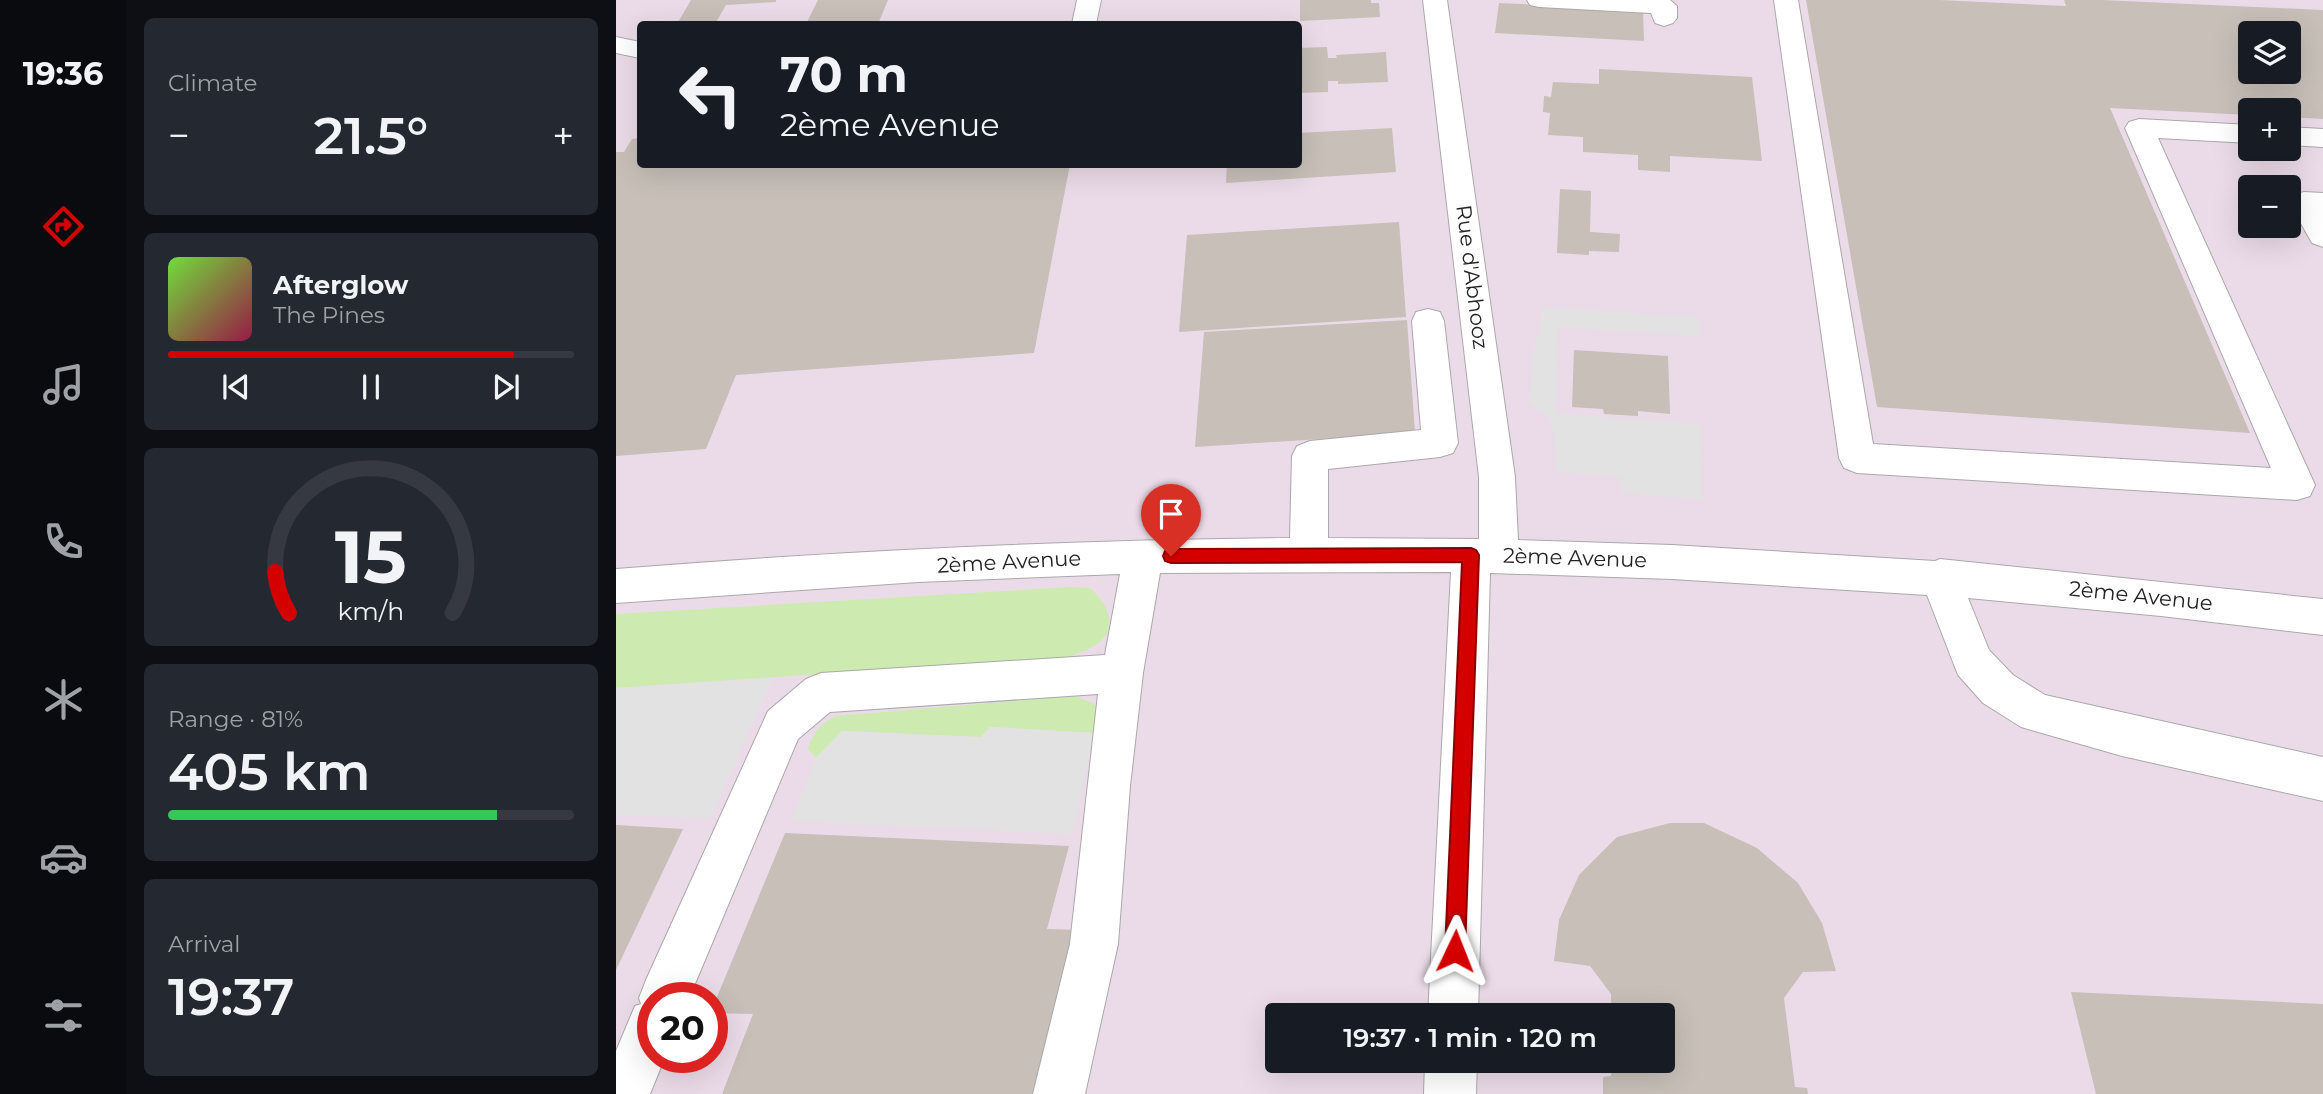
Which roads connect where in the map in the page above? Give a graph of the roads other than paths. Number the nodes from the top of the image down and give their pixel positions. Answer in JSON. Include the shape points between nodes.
{"nodes":[{"id":1,"x":1089,"y":0,"type":"edge"},
{"id":2,"x":1435,"y":0,"type":"edge"},
{"id":3,"x":1539,"y":0,"type":"edge"},
{"id":4,"x":1786,"y":0,"type":"edge"},
{"id":5,"x":1664,"y":18,"type":"dead end"},
{"id":6,"x":1085,"y":21,"type":"edge"},
{"id":7,"x":2238,"y":133,"type":"edge"},
{"id":8,"x":2301,"y":137,"type":"edge"},
{"id":9,"x":2323,"y":138,"type":"edge"},
{"id":10,"x":2323,"y":203,"type":"edge"},
{"id":11,"x":2323,"y":236,"type":"edge"},
{"id":12,"x":1428,"y":321,"type":"dead end"},
{"id":13,"x":1309,"y":555,"type":"junction"},
{"id":14,"x":1485,"y":555,"type":"junction"},
{"id":15,"x":1143,"y":556,"type":"junction"},
{"id":16,"x":1940,"y":576,"type":"junction"},
{"id":17,"x":616,"y":586,"type":"edge"},
{"id":18,"x":2323,"y":617,"type":"edge"},
{"id":19,"x":1122,"y":673,"type":"junction"},
{"id":20,"x":2323,"y":779,"type":"edge"},
{"id":21,"x":671,"y":982,"type":"edge"},
{"id":22,"x":1454,"y":1003,"type":"edge"},
{"id":23,"x":637,"y":1063,"type":"edge"},
{"id":24,"x":1451,"y":1073,"type":"edge"},
{"id":25,"x":624,"y":1094,"type":"edge"},
{"id":26,"x":1059,"y":1094,"type":"edge"},
{"id":27,"x":1450,"y":1094,"type":"edge"}],
"edges":[{"from":1,"to":6,"type":"street"},
{"from":2,"to":14,"type":"street","name":"Rue d'Abhooz","via":[[1497,477]]},
{"from":3,"to":5,"type":"street","via":[[1664,6]]},
{"from":4,"to":7,"type":"street","via":[[1857,458],[2297,485],[2139,128]]},
{"from":8,"to":9,"type":"street"},
{"from":10,"to":11,"type":"street","via":[[2304,202]]},
{"from":12,"to":13,"type":"street","via":[[1440,443],[1310,456]]},
{"from":13,"to":14,"type":"street","name":"2ème Avenue"},
{"from":13,"to":15,"type":"street","name":"2ème Avenue"},
{"from":14,"to":16,"type":"street","name":"2ème Avenue"},
{"from":14,"to":22,"type":"street","name":"Rue d'Abhooz"},
{"from":15,"to":17,"type":"street","name":"2ème Avenue"},
{"from":15,"to":19,"type":"street"},
{"from":16,"to":18,"type":"street","name":"2ème Avenue","via":[[2144,594]]},
{"from":16,"to":20,"type":"street","via":[[1973,662],[1998,689],[2036,713]]},
{"from":19,"to":21,"type":"street","via":[[821,693],[783,725]]},
{"from":19,"to":26,"type":"street","via":[[1094,944]]},
{"from":23,"to":25,"type":"street"},
{"from":24,"to":27,"type":"street"}]}
